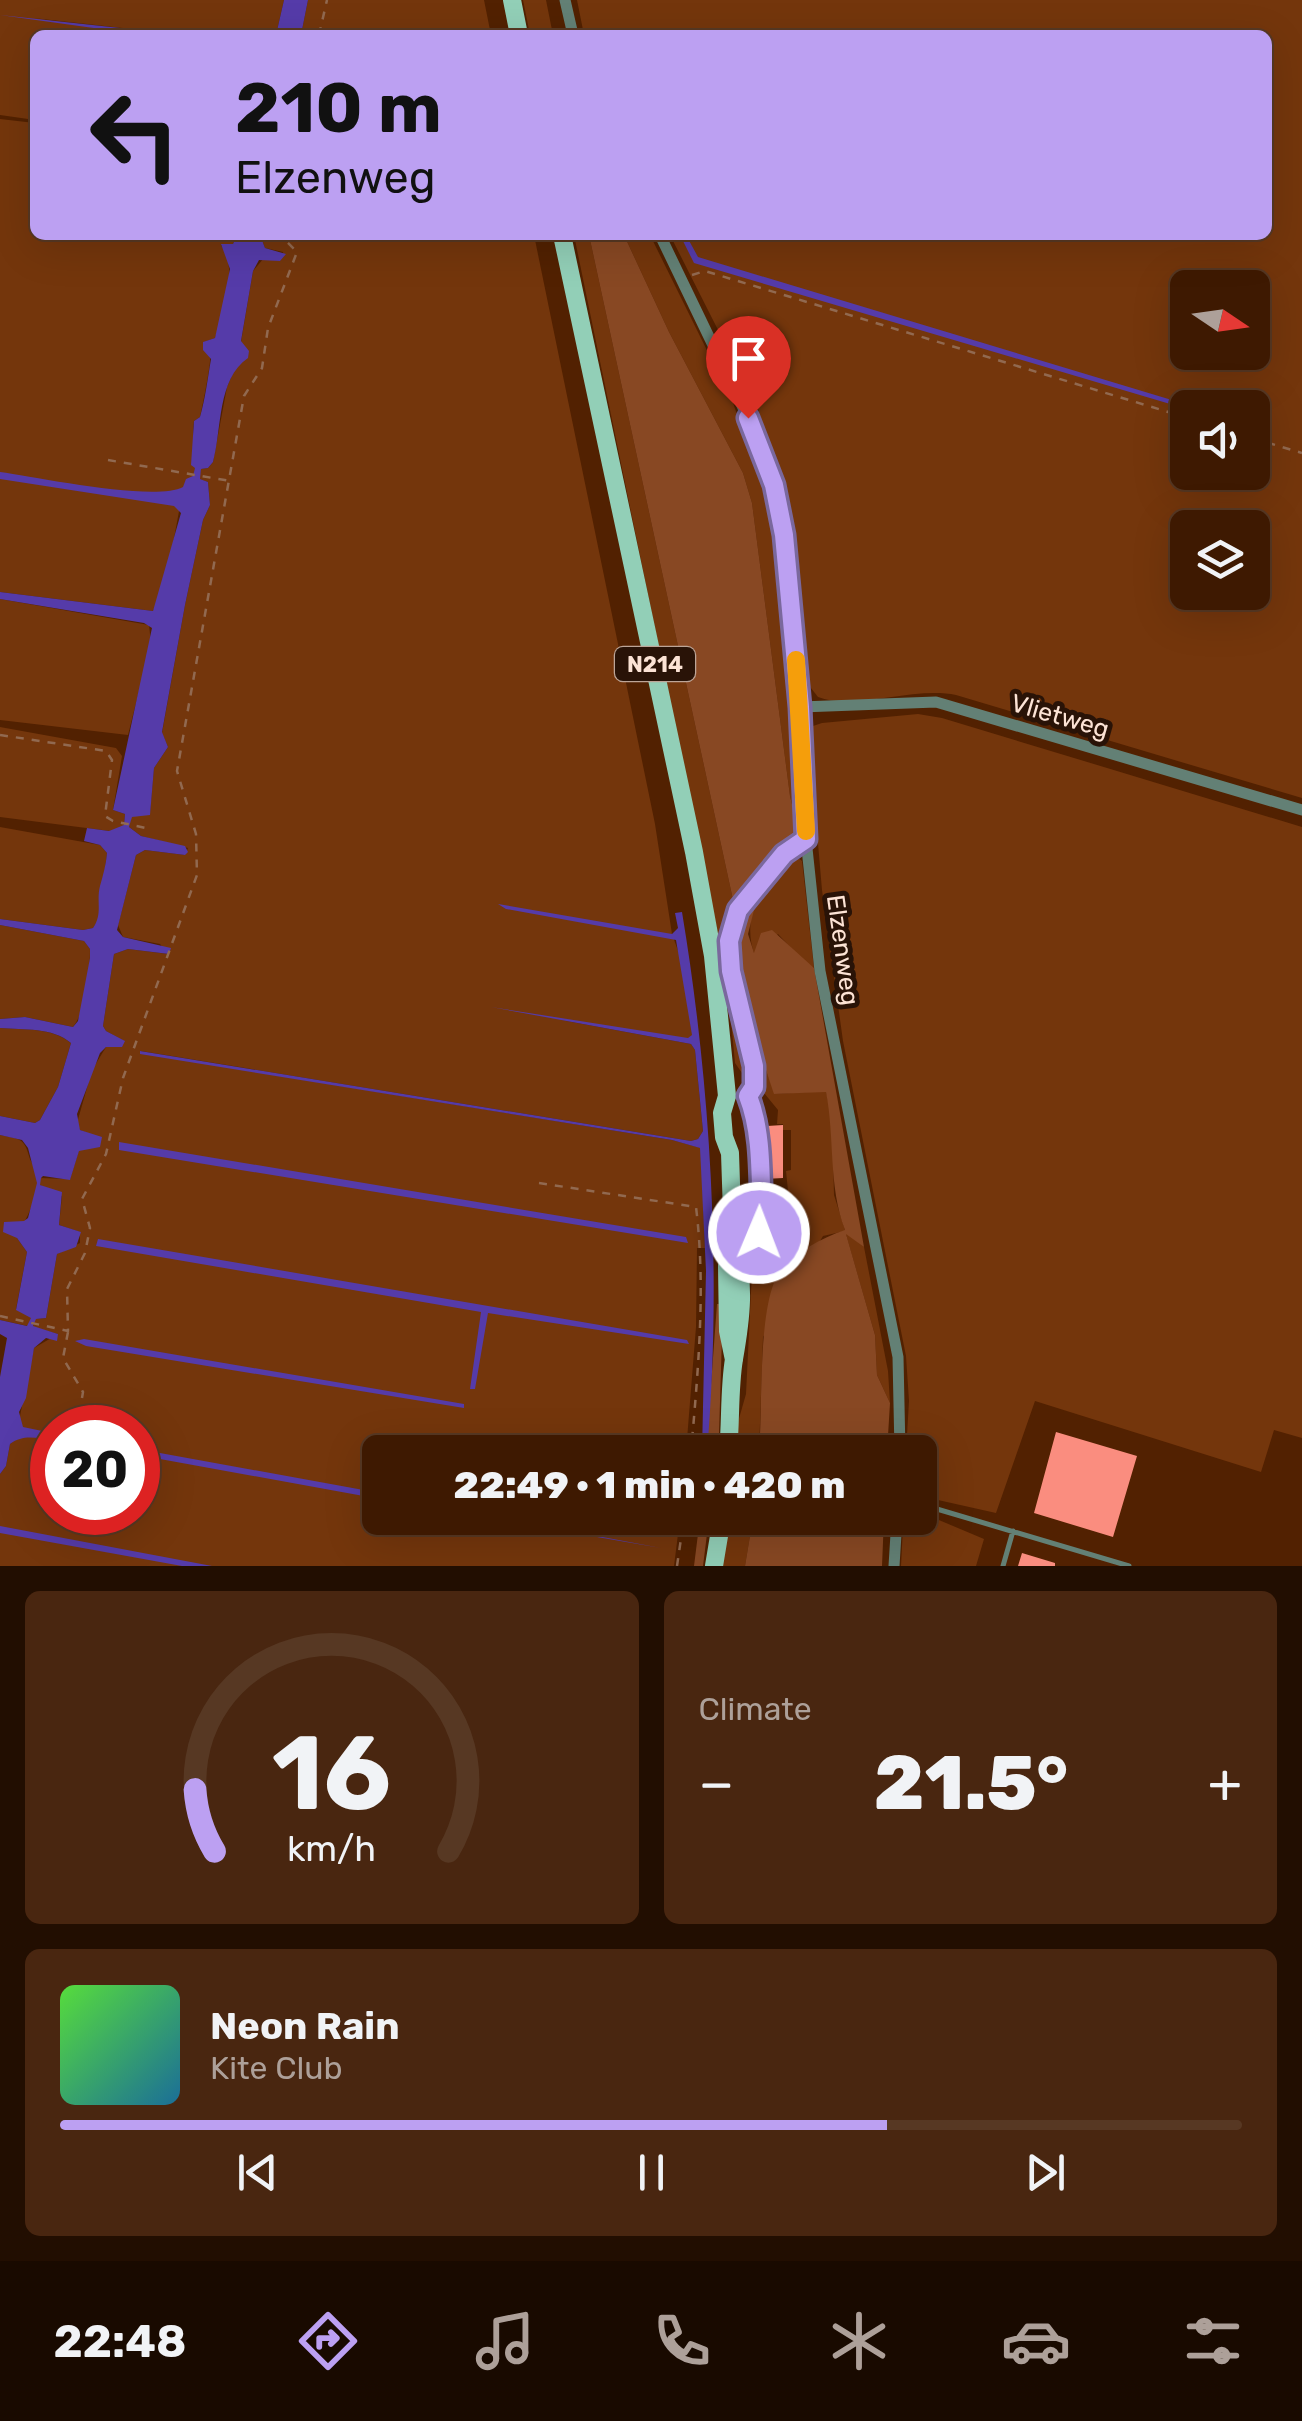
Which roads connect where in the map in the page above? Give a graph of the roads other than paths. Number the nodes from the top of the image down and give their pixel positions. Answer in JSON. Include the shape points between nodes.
{"nodes":[{"id":1,"x":512,"y":0,"type":"edge"},
{"id":2,"x":565,"y":0,"type":"edge"},
{"id":3,"x":518,"y":30,"type":"edge"},
{"id":4,"x":572,"y":30,"type":"edge"},
{"id":5,"x":563,"y":240,"type":"edge"},
{"id":6,"x":662,"y":240,"type":"edge"},
{"id":7,"x":800,"y":707,"type":"junction"},
{"id":8,"x":1302,"y":810,"type":"edge"},
{"id":9,"x":806,"y":839,"type":"junction"},
{"id":10,"x":727,"y":1096,"type":"junction"},
{"id":11,"x":748,"y":1096,"type":"junction"},
{"id":12,"x":733,"y":1242,"type":"junction"},
{"id":13,"x":729,"y":1435,"type":"edge"},
{"id":14,"x":900,"y":1435,"type":"edge"},
{"id":15,"x":937,"y":1509,"type":"edge"},
{"id":16,"x":1012,"y":1531,"type":"junction"},
{"id":17,"x":719,"y":1535,"type":"edge"},
{"id":18,"x":896,"y":1535,"type":"edge"},
{"id":19,"x":714,"y":1566,"type":"edge"},
{"id":20,"x":894,"y":1566,"type":"edge"},
{"id":21,"x":1003,"y":1566,"type":"edge"},
{"id":22,"x":1130,"y":1566,"type":"edge"}],
"edges":[{"from":1,"to":3,"type":"main road"},
{"from":2,"to":4,"type":"street"},
{"from":5,"to":10,"type":"main road","number":"N214","via":[[694,852]]},
{"from":6,"to":7,"type":"street","name":"Elzenweg","via":[[774,485]]},
{"from":7,"to":8,"type":"street","name":"Vlietweg","via":[[936,702]]},
{"from":7,"to":9,"type":"street","name":"Elzenweg"},
{"from":9,"to":11,"type":"lane","via":[[784,854],[738,910],[729,941],[754,1066]]},
{"from":9,"to":14,"type":"street","name":"Elzenweg","via":[[820,971],[898,1357]]},
{"from":10,"to":11,"type":"lane"},
{"from":10,"to":12,"type":"main road","number":"N214","via":[[736,1136],[730,1152]]},
{"from":11,"to":12,"type":"lane","via":[[762,1221],[752,1243]]},
{"from":12,"to":13,"type":"main road","number":"N214","via":[[742,1268]]},
{"from":15,"to":16,"type":"lane"},
{"from":16,"to":21,"type":"lane"},
{"from":16,"to":22,"type":"lane"},
{"from":17,"to":19,"type":"main road"},
{"from":18,"to":20,"type":"street"}]}
